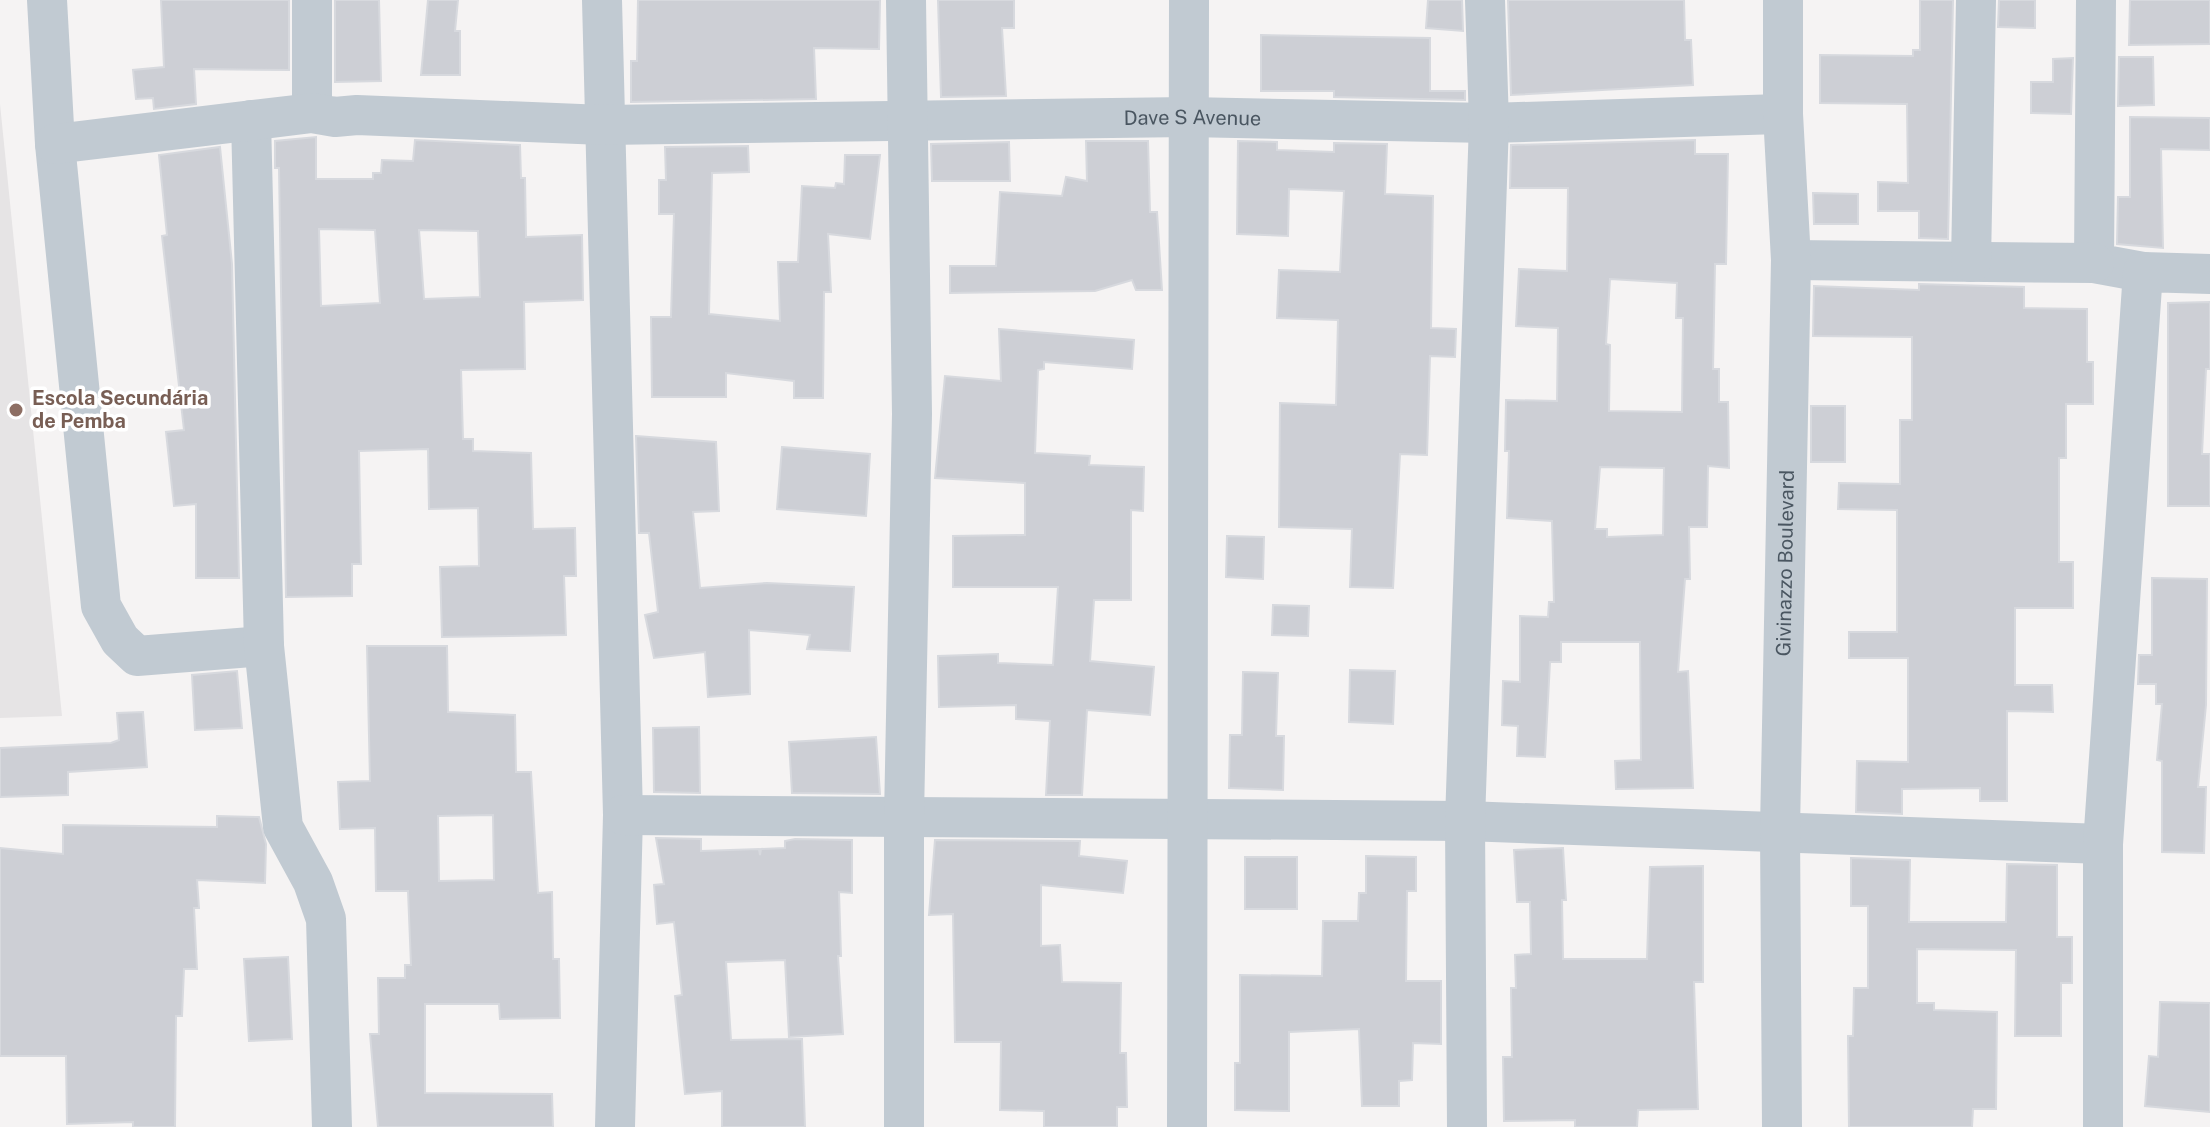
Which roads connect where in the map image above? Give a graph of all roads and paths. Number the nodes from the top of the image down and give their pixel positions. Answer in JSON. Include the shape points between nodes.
{"nodes":[{"id":1,"x":47,"y":0,"type":"edge"},
{"id":2,"x":312,"y":0,"type":"edge"},
{"id":3,"x":602,"y":0,"type":"edge"},
{"id":4,"x":906,"y":0,"type":"edge"},
{"id":5,"x":1189,"y":0,"type":"edge"},
{"id":6,"x":1485,"y":0,"type":"edge"},
{"id":7,"x":1783,"y":0,"type":"edge"},
{"id":8,"x":1976,"y":0,"type":"edge"},
{"id":9,"x":2096,"y":0,"type":"edge"},
{"id":10,"x":312,"y":113,"type":"junction"},
{"id":11,"x":1783,"y":114,"type":"junction"},
{"id":12,"x":1188,"y":117,"type":"junction"},
{"id":13,"x":251,"y":120,"type":"junction"},
{"id":14,"x":908,"y":121,"type":"junction"},
{"id":15,"x":1489,"y":123,"type":"junction"},
{"id":16,"x":604,"y":125,"type":"junction"},
{"id":17,"x":55,"y":144,"type":"junction"},
{"id":18,"x":1791,"y":260,"type":"junction"},
{"id":19,"x":1971,"y":262,"type":"junction"},
{"id":20,"x":2094,"y":263,"type":"junction"},
{"id":21,"x":2143,"y":272,"type":"junction"},
{"id":22,"x":2210,"y":274,"type":"edge"},
{"id":23,"x":264,"y":646,"type":"junction"},
{"id":24,"x":623,"y":815,"type":"junction"},
{"id":25,"x":904,"y":817,"type":"junction"},
{"id":26,"x":1188,"y":820,"type":"junction"},
{"id":27,"x":1465,"y":821,"type":"junction"},
{"id":28,"x":1780,"y":830,"type":"junction"},
{"id":29,"x":2103,"y":844,"type":"junction"},
{"id":30,"x":332,"y":1127,"type":"edge"},
{"id":31,"x":615,"y":1127,"type":"edge"},
{"id":32,"x":904,"y":1127,"type":"edge"},
{"id":33,"x":1187,"y":1127,"type":"edge"},
{"id":34,"x":1467,"y":1127,"type":"edge"},
{"id":35,"x":1782,"y":1127,"type":"edge"},
{"id":36,"x":2103,"y":1127,"type":"edge"}],
"edges":[{"from":1,"to":17,"type":"street"},
{"from":2,"to":10,"type":"street"},
{"from":3,"to":16,"type":"street"},
{"from":4,"to":14,"type":"street"},
{"from":5,"to":12,"type":"street"},
{"from":6,"to":15,"type":"street"},
{"from":7,"to":11,"type":"street","name":"Givinazzo Boulevard"},
{"from":8,"to":19,"type":"street"},
{"from":9,"to":20,"type":"street"},
{"from":10,"to":13,"type":"street","name":"Dave S Avenue"},
{"from":10,"to":16,"type":"street","name":"Dave S Avenue"},
{"from":11,"to":15,"type":"street","name":"Dave S Avenue"},
{"from":11,"to":18,"type":"street","name":"Givinazzo Boulevard"},
{"from":12,"to":14,"type":"street","name":"Dave S Avenue"},
{"from":12,"to":15,"type":"street","name":"Dave S Avenue"},
{"from":12,"to":26,"type":"street"},
{"from":13,"to":17,"type":"street","name":"Dave S Avenue"},
{"from":13,"to":23,"type":"street"},
{"from":14,"to":16,"type":"street","name":"Dave S Avenue"},
{"from":14,"to":25,"type":"street","via":[[912,414]]},
{"from":15,"to":27,"type":"street"},
{"from":16,"to":24,"type":"street"},
{"from":17,"to":23,"type":"street","via":[[101,606],[120,640],[137,656]]},
{"from":18,"to":19,"type":"street"},
{"from":18,"to":28,"type":"street","name":"Givinazzo Boulevard"},
{"from":19,"to":20,"type":"street"},
{"from":20,"to":21,"type":"street"},
{"from":21,"to":22,"type":"street"},
{"from":21,"to":29,"type":"street"},
{"from":23,"to":30,"type":"street","via":[[283,827],[326,919]]},
{"from":24,"to":25,"type":"street"},
{"from":24,"to":31,"type":"street"},
{"from":25,"to":26,"type":"street"},
{"from":25,"to":32,"type":"street"},
{"from":26,"to":27,"type":"street"},
{"from":26,"to":33,"type":"street"},
{"from":27,"to":28,"type":"street"},
{"from":27,"to":34,"type":"street"},
{"from":28,"to":29,"type":"street"},
{"from":28,"to":35,"type":"street","name":"Givinazzo Boulevard"},
{"from":29,"to":36,"type":"street"}]}
